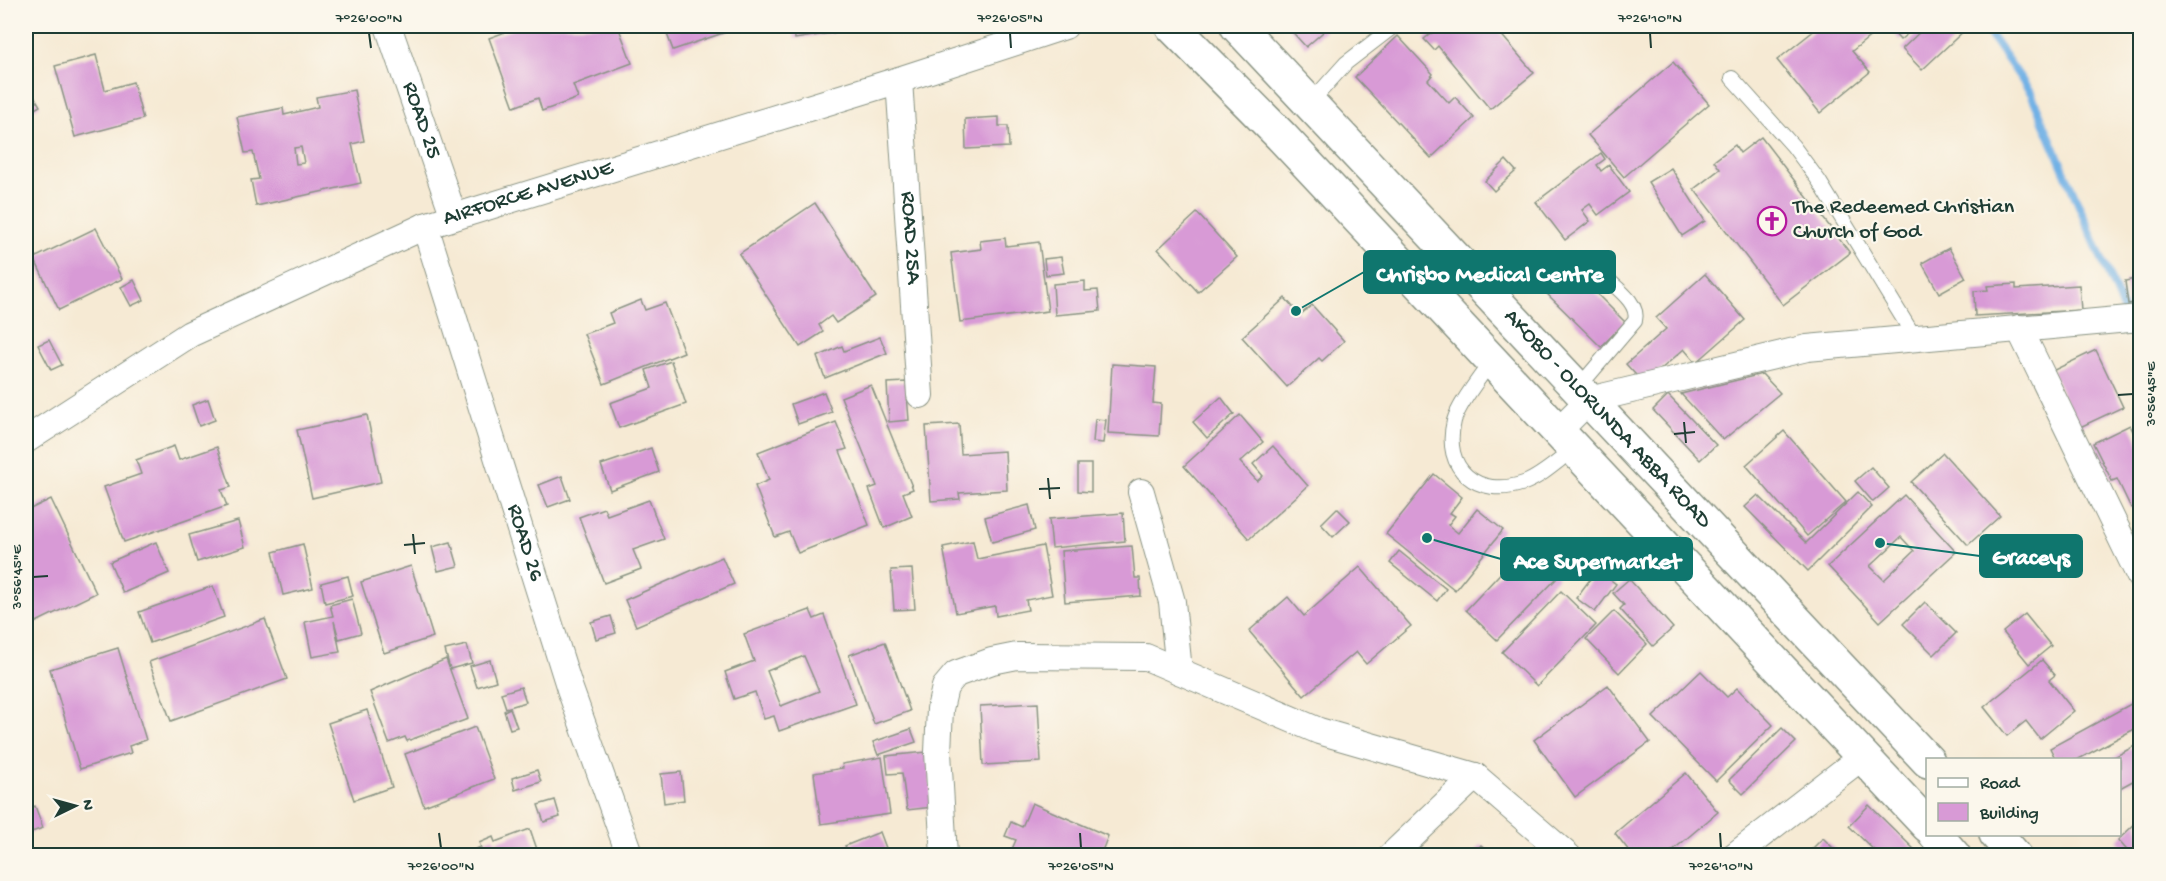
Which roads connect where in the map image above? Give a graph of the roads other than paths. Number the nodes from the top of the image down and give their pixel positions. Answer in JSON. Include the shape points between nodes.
{"nodes":[{"id":1,"x":388,"y":26,"type":"edge"},
{"id":2,"x":1065,"y":26,"type":"edge"},
{"id":3,"x":1172,"y":26,"type":"edge"},
{"id":4,"x":1237,"y":26,"type":"edge"},
{"id":5,"x":1394,"y":26,"type":"edge"},
{"id":6,"x":1732,"y":78,"type":"dead end"},
{"id":7,"x":899,"y":80,"type":"junction"},
{"id":8,"x":1310,"y":102,"type":"junction"},
{"id":9,"x":454,"y":216,"type":"junction"},
{"id":10,"x":425,"y":225,"type":"junction"},
{"id":11,"x":1604,"y":275,"type":"dead end"},
{"id":12,"x":2138,"y":318,"type":"edge"},
{"id":13,"x":2019,"y":328,"type":"junction"},
{"id":14,"x":1915,"y":338,"type":"junction"},
{"id":15,"x":1491,"y":361,"type":"junction"},
{"id":16,"x":1583,"y":394,"type":"junction"},
{"id":17,"x":920,"y":395,"type":"dead end"},
{"id":18,"x":26,"y":440,"type":"edge"},
{"id":19,"x":1565,"y":441,"type":"junction"},
{"id":20,"x":1141,"y":492,"type":"dead end"},
{"id":21,"x":2140,"y":578,"type":"edge"},
{"id":22,"x":1179,"y":671,"type":"junction"},
{"id":23,"x":1863,"y":756,"type":"junction"},
{"id":24,"x":1926,"y":758,"type":"edge"},
{"id":25,"x":1475,"y":776,"type":"junction"},
{"id":26,"x":1926,"y":824,"type":"edge"},
{"id":27,"x":1937,"y":836,"type":"edge"},
{"id":28,"x":1998,"y":836,"type":"edge"},
{"id":29,"x":630,"y":855,"type":"edge"},
{"id":30,"x":944,"y":855,"type":"edge"},
{"id":31,"x":1391,"y":855,"type":"edge"},
{"id":32,"x":1568,"y":855,"type":"edge"},
{"id":33,"x":1734,"y":855,"type":"edge"},
{"id":34,"x":1954,"y":855,"type":"edge"},
{"id":35,"x":2015,"y":855,"type":"edge"}],
"edges":[{"from":1,"to":9,"type":"street","name":"ROAD 25"},
{"from":2,"to":7,"type":"street","name":"AIRFORCE AVENUE"},
{"from":3,"to":15,"type":"main road","name":"AKOBO - OLORUNDA ABBA ROAD","via":[[1281,136]]},
{"from":4,"to":8,"type":"main road","name":"AKOBO - OLORUNDA ABBA ROAD"},
{"from":5,"to":8,"type":"lane","via":[[1346,63]]},
{"from":6,"to":14,"type":"lane","via":[[1819,181]]},
{"from":7,"to":9,"type":"street","name":"AIRFORCE AVENUE"},
{"from":7,"to":17,"type":"street","name":"ROAD 25A"},
{"from":8,"to":16,"type":"main road","name":"AKOBO - OLORUNDA ABBA ROAD"},
{"from":9,"to":10,"type":"street","name":"AIRFORCE AVENUE"},
{"from":10,"to":18,"type":"street","name":"AIRFORCE AVENUE","via":[[190,334]]},
{"from":10,"to":29,"type":"street","name":"ROAD 26","via":[[570,688]]},
{"from":11,"to":16,"type":"lane","via":[[1637,314]]},
{"from":12,"to":13,"type":"street"},
{"from":13,"to":14,"type":"street"},
{"from":13,"to":21,"type":"street"},
{"from":14,"to":16,"type":"street","via":[[1807,348]]},
{"from":15,"to":19,"type":"main road","name":"AKOBO - OLORUNDA ABBA ROAD"},
{"from":15,"to":19,"type":"lane","via":[[1455,418],[1453,459],[1466,476],[1485,486],[1504,488],[1526,483]]},
{"from":16,"to":19,"type":"street"},
{"from":16,"to":24,"type":"main road","name":"AKOBO - OLORUNDA ABBA ROAD"},
{"from":19,"to":23,"type":"main road","name":"AKOBO - OLORUNDA ABBA ROAD"},
{"from":20,"to":22,"type":"street","via":[[1172,602]]},
{"from":22,"to":25,"type":"street","via":[[1319,731]]},
{"from":22,"to":30,"type":"street","via":[[1146,657],[1017,656],[956,674],[945,687],[940,709],[938,753]]},
{"from":23,"to":26,"type":"main road","name":"AKOBO - OLORUNDA ABBA ROAD"},
{"from":23,"to":33,"type":"street"},
{"from":25,"to":31,"type":"street"},
{"from":25,"to":32,"type":"street"},
{"from":27,"to":34,"type":"main road"},
{"from":28,"to":35,"type":"main road"}]}
